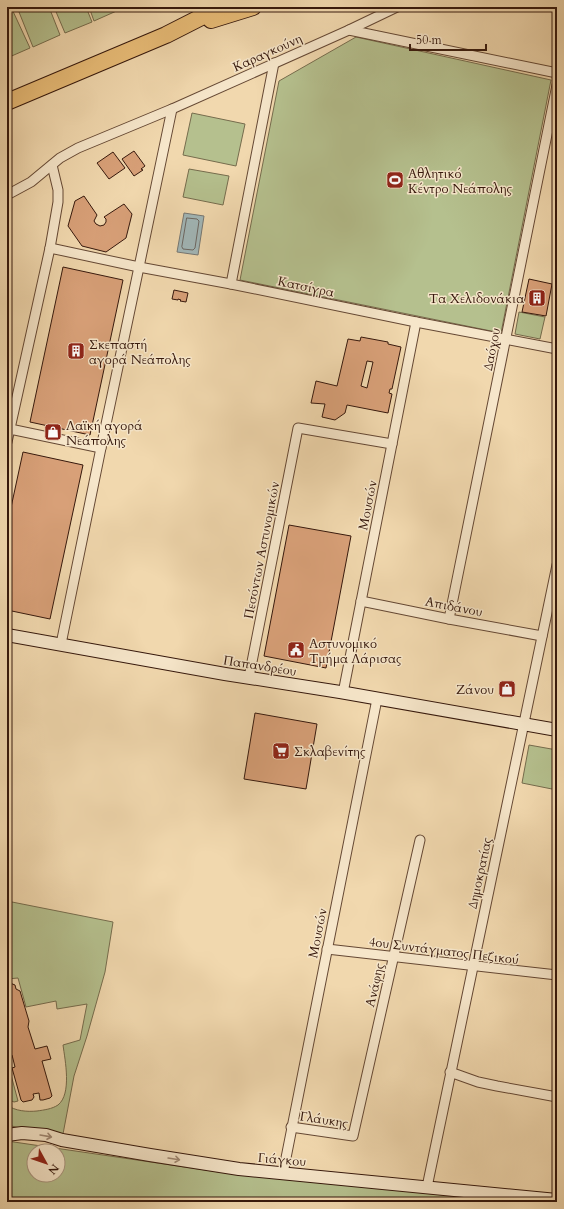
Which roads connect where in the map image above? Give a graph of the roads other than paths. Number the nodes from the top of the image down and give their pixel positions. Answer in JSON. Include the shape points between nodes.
{"nodes":[{"id":1,"x":221,"y":7,"type":"edge"},
{"id":2,"x":253,"y":7,"type":"edge"},
{"id":3,"x":397,"y":7,"type":"edge"},
{"id":4,"x":349,"y":30,"type":"junction"},
{"id":5,"x":166,"y":35,"type":"junction"},
{"id":6,"x":274,"y":63,"type":"junction"},
{"id":7,"x":557,"y":73,"type":"edge"},
{"id":8,"x":557,"y":84,"type":"edge"},
{"id":9,"x":7,"y":102,"type":"edge"},
{"id":10,"x":172,"y":109,"type":"junction"},
{"id":11,"x":52,"y":165,"type":"junction"},
{"id":12,"x":7,"y":195,"type":"edge"},
{"id":13,"x":50,"y":248,"type":"junction"},
{"id":14,"x":139,"y":267,"type":"junction"},
{"id":15,"x":232,"y":284,"type":"junction"},
{"id":16,"x":416,"y":322,"type":"junction"},
{"id":17,"x":506,"y":340,"type":"junction"},
{"id":18,"x":557,"y":349,"type":"edge"},
{"id":19,"x":10,"y":429,"type":"junction"},
{"id":20,"x":7,"y":442,"type":"edge"},
{"id":21,"x":392,"y":444,"type":"junction"},
{"id":22,"x":101,"y":448,"type":"junction"},
{"id":23,"x":557,"y":565,"type":"edge"},
{"id":24,"x":361,"y":601,"type":"junction"},
{"id":25,"x":449,"y":619,"type":"junction"},
{"id":26,"x":7,"y":635,"type":"edge"},
{"id":27,"x":542,"y":636,"type":"junction"},
{"id":28,"x":61,"y":644,"type":"junction"},
{"id":29,"x":248,"y":678,"type":"junction"},
{"id":30,"x":342,"y":692,"type":"junction"},
{"id":31,"x":377,"y":698,"type":"junction"},
{"id":32,"x":523,"y":724,"type":"junction"},
{"id":33,"x":557,"y":730,"type":"edge"},
{"id":34,"x":420,"y":840,"type":"dead end"},
{"id":35,"x":327,"y":949,"type":"junction"},
{"id":36,"x":394,"y":957,"type":"junction"},
{"id":37,"x":472,"y":966,"type":"junction"},
{"id":38,"x":557,"y":976,"type":"edge"},
{"id":39,"x":450,"y":1072,"type":"junction"},
{"id":40,"x":557,"y":1097,"type":"edge"},
{"id":41,"x":291,"y":1127,"type":"junction"},
{"id":42,"x":7,"y":1135,"type":"edge"},
{"id":43,"x":353,"y":1136,"type":"joint"},
{"id":44,"x":283,"y":1173,"type":"junction"},
{"id":45,"x":427,"y":1187,"type":"junction"},
{"id":46,"x":557,"y":1200,"type":"edge"}],
"edges":[{"from":1,"to":5,"type":"highway"},
{"from":2,"to":5,"type":"highway"},
{"from":3,"to":4,"type":"street","name":"Καραγκούνη"},
{"from":4,"to":6,"type":"street","name":"Καραγκούνη"},
{"from":4,"to":7,"type":"street"},
{"from":5,"to":9,"type":"highway"},
{"from":6,"to":10,"type":"street","name":"Καραγκούνη"},
{"from":6,"to":15,"type":"street"},
{"from":8,"to":17,"type":"street","name":"Δαόχου"},
{"from":10,"to":11,"type":"street","name":"Καραγκούνη","via":[[78,148]]},
{"from":10,"to":14,"type":"street"},
{"from":11,"to":12,"type":"street","name":"Καραγκούνη","via":[[31,182]]},
{"from":11,"to":13,"type":"street","via":[[58,202]]},
{"from":13,"to":14,"type":"street","name":"Κατσίγρα"},
{"from":13,"to":19,"type":"street"},
{"from":14,"to":15,"type":"street","name":"Κατσίγρα"},
{"from":14,"to":22,"type":"street"},
{"from":15,"to":16,"type":"street","name":"Κατσίγρα"},
{"from":16,"to":17,"type":"street","name":"Κατσίγρα"},
{"from":16,"to":21,"type":"street","name":"Μουσών"},
{"from":17,"to":18,"type":"street","name":"Κατσίγρα"},
{"from":17,"to":25,"type":"street","name":"Δαόχου"},
{"from":19,"to":20,"type":"street"},
{"from":19,"to":22,"type":"street"},
{"from":21,"to":24,"type":"street","name":"Μουσών"},
{"from":21,"to":29,"type":"street","name":"Πεσόντων Αστυνομικών","via":[[298,428]]},
{"from":22,"to":28,"type":"street"},
{"from":23,"to":27,"type":"street","name":"Δημοκρατίας"},
{"from":24,"to":25,"type":"street","name":"Απιδάνου"},
{"from":24,"to":30,"type":"street","name":"Μουσών"},
{"from":25,"to":27,"type":"street","name":"Απιδάνου"},
{"from":26,"to":28,"type":"street","name":"Παπανδρέου"},
{"from":27,"to":32,"type":"street","name":"Δημοκρατίας"},
{"from":28,"to":29,"type":"street","name":"Παπανδρέου"},
{"from":29,"to":30,"type":"street","name":"Παπανδρέου"},
{"from":30,"to":31,"type":"street","name":"Παπανδρέου"},
{"from":31,"to":32,"type":"street","name":"Παπανδρέου"},
{"from":31,"to":35,"type":"street","name":"Μουσών"},
{"from":32,"to":33,"type":"street","name":"Παπανδρέου"},
{"from":32,"to":37,"type":"street","name":"Δημοκρατίας"},
{"from":34,"to":36,"type":"street","name":"Ανάφης"},
{"from":35,"to":36,"type":"street","name":"4ου Συντάγματος Πεζικού"},
{"from":35,"to":41,"type":"street","name":"Μουσών"},
{"from":36,"to":37,"type":"street","name":"4ου Συντάγματος Πεζικού"},
{"from":36,"to":43,"type":"street","name":"Ανάφης"},
{"from":37,"to":38,"type":"street","name":"4ου Συντάγματος Πεζικού"},
{"from":37,"to":39,"type":"street","name":"Δημοκρατίας"},
{"from":39,"to":40,"type":"street","via":[[478,1082]]},
{"from":39,"to":45,"type":"street","name":"Δημοκρατίας"},
{"from":41,"to":43,"type":"street","name":"Γλάυκης"},
{"from":41,"to":44,"type":"street","name":"Μουσών"},
{"from":42,"to":44,"type":"street","name":"Γιάγκου","one_way":true,"via":[[46,1135],[62,1140],[239,1169]]},
{"from":44,"to":45,"type":"street","name":"Γιάγκου"},
{"from":45,"to":46,"type":"street","name":"Γιάγκου"}]}
